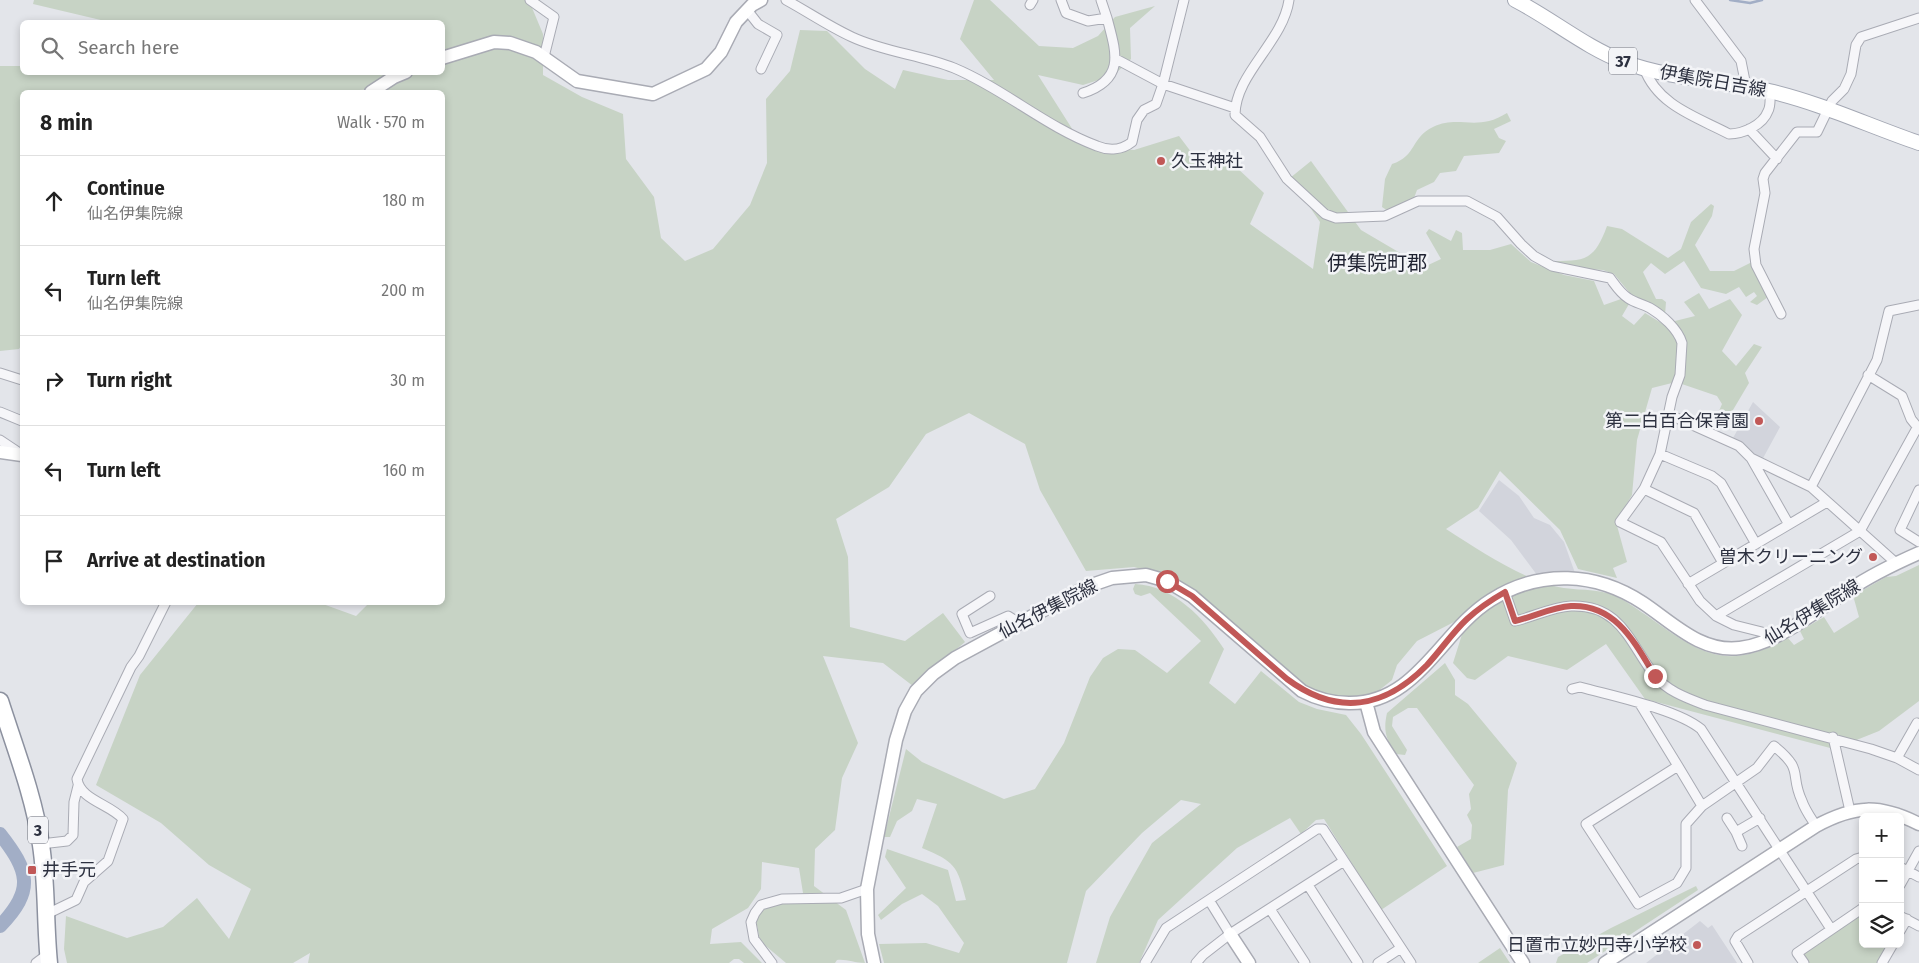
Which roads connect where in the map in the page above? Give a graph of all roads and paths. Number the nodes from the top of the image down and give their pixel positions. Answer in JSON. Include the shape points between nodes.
{"nodes":[{"id":1,"x":761,"y":0,"type":"edge"},
{"id":2,"x":786,"y":0,"type":"edge"},
{"id":3,"x":1061,"y":0,"type":"edge"},
{"id":4,"x":1101,"y":0,"type":"edge"},
{"id":5,"x":1184,"y":0,"type":"edge"},
{"id":6,"x":1289,"y":0,"type":"edge"},
{"id":7,"x":1515,"y":0,"type":"edge"},
{"id":8,"x":1695,"y":0,"type":"edge"},
{"id":9,"x":534,"y":2,"type":"edge"},
{"id":10,"x":747,"y":10,"type":"junction"},
{"id":11,"x":1107,"y":18,"type":"junction"},
{"id":12,"x":1919,"y":18,"type":"edge"},
{"id":13,"x":445,"y":57,"type":"edge"},
{"id":14,"x":544,"y":57,"type":"junction"},
{"id":15,"x":1116,"y":59,"type":"junction"},
{"id":16,"x":1644,"y":68,"type":"junction"},
{"id":17,"x":761,"y":69,"type":"dead end"},
{"id":18,"x":399,"y":75,"type":"edge"},
{"id":19,"x":1163,"y":84,"type":"junction"},
{"id":20,"x":1746,"y":86,"type":"junction"},
{"id":21,"x":375,"y":90,"type":"edge"},
{"id":22,"x":1770,"y":91,"type":"junction"},
{"id":23,"x":1083,"y":93,"type":"dead end"},
{"id":24,"x":1235,"y":108,"type":"junction"},
{"id":25,"x":1828,"y":109,"type":"junction"},
{"id":26,"x":1749,"y":129,"type":"junction"},
{"id":27,"x":1919,"y":144,"type":"edge"},
{"id":28,"x":1777,"y":159,"type":"junction"},
{"id":29,"x":1919,"y":304,"type":"edge"},
{"id":30,"x":1781,"y":314,"type":"dead end"},
{"id":31,"x":0,"y":373,"type":"edge"},
{"id":32,"x":1868,"y":375,"type":"junction"},
{"id":33,"x":20,"y":379,"type":"edge"},
{"id":34,"x":0,"y":412,"type":"edge"},
{"id":35,"x":1670,"y":415,"type":"junction"},
{"id":36,"x":20,"y":420,"type":"edge"},
{"id":37,"x":1918,"y":428,"type":"edge"},
{"id":38,"x":0,"y":440,"type":"edge"},
{"id":39,"x":0,"y":452,"type":"edge"},
{"id":40,"x":20,"y":454,"type":"edge"},
{"id":41,"x":1660,"y":454,"type":"junction"},
{"id":42,"x":20,"y":455,"type":"edge"},
{"id":43,"x":1751,"y":458,"type":"junction"},
{"id":44,"x":1811,"y":487,"type":"junction"},
{"id":45,"x":1644,"y":489,"type":"junction"},
{"id":46,"x":1919,"y":490,"type":"edge"},
{"id":47,"x":1827,"y":502,"type":"junction"},
{"id":48,"x":1788,"y":523,"type":"junction"},
{"id":49,"x":1860,"y":531,"type":"junction"},
{"id":50,"x":1919,"y":542,"type":"edge"},
{"id":51,"x":1756,"y":544,"type":"junction"},
{"id":52,"x":1919,"y":553,"type":"edge"},
{"id":53,"x":1723,"y":562,"type":"junction"},
{"id":54,"x":1896,"y":563,"type":"junction"},
{"id":55,"x":1688,"y":584,"type":"junction"},
{"id":56,"x":1505,"y":592,"type":"junction"},
{"id":57,"x":990,"y":596,"type":"dead end"},
{"id":58,"x":164,"y":605,"type":"edge"},
{"id":59,"x":1716,"y":616,"type":"junction"},
{"id":60,"x":1019,"y":623,"type":"junction"},
{"id":61,"x":1773,"y":638,"type":"junction"},
{"id":62,"x":1572,"y":689,"type":"dead end"},
{"id":63,"x":0,"y":701,"type":"edge"},
{"id":64,"x":1366,"y":702,"type":"junction"},
{"id":65,"x":1640,"y":704,"type":"junction"},
{"id":66,"x":1919,"y":724,"type":"edge"},
{"id":67,"x":1833,"y":738,"type":"junction"},
{"id":68,"x":1897,"y":758,"type":"junction"},
{"id":69,"x":1678,"y":766,"type":"junction"},
{"id":70,"x":1919,"y":770,"type":"edge"},
{"id":71,"x":1737,"y":782,"type":"junction"},
{"id":72,"x":78,"y":786,"type":"junction"},
{"id":73,"x":1702,"y":806,"type":"junction"},
{"id":74,"x":1850,"y":811,"type":"junction"},
{"id":75,"x":1727,"y":818,"type":"dead end"},
{"id":76,"x":1760,"y":818,"type":"junction"},
{"id":77,"x":1919,"y":824,"type":"edge"},
{"id":78,"x":1816,"y":826,"type":"junction"},
{"id":79,"x":1736,"y":832,"type":"junction"},
{"id":80,"x":41,"y":844,"type":"junction"},
{"id":81,"x":1742,"y":846,"type":"dead end"},
{"id":82,"x":1780,"y":850,"type":"junction"},
{"id":83,"x":1919,"y":851,"type":"edge"},
{"id":84,"x":1860,"y":858,"type":"edge"},
{"id":85,"x":1344,"y":861,"type":"junction"},
{"id":86,"x":1904,"y":869,"type":"edge"},
{"id":87,"x":1919,"y":877,"type":"edge"},
{"id":88,"x":1308,"y":885,"type":"junction"},
{"id":89,"x":867,"y":889,"type":"junction"},
{"id":90,"x":1807,"y":892,"type":"junction"},
{"id":91,"x":1209,"y":900,"type":"junction"},
{"id":92,"x":1270,"y":909,"type":"junction"},
{"id":93,"x":1859,"y":910,"type":"edge"},
{"id":94,"x":48,"y":914,"type":"junction"},
{"id":95,"x":1904,"y":918,"type":"edge"},
{"id":96,"x":1919,"y":926,"type":"edge"},
{"id":97,"x":1831,"y":928,"type":"junction"},
{"id":98,"x":1230,"y":934,"type":"junction"},
{"id":99,"x":1401,"y":948,"type":"junction"},
{"id":100,"x":1891,"y":948,"type":"edge"},
{"id":101,"x":44,"y":960,"type":"edge"},
{"id":102,"x":772,"y":963,"type":"edge"},
{"id":103,"x":874,"y":963,"type":"edge"},
{"id":104,"x":1145,"y":963,"type":"edge"},
{"id":105,"x":1196,"y":963,"type":"edge"},
{"id":106,"x":1249,"y":963,"type":"edge"},
{"id":107,"x":1305,"y":963,"type":"edge"},
{"id":108,"x":1358,"y":963,"type":"edge"},
{"id":109,"x":1378,"y":963,"type":"edge"},
{"id":110,"x":1411,"y":963,"type":"edge"},
{"id":111,"x":1524,"y":963,"type":"edge"},
{"id":112,"x":1605,"y":963,"type":"edge"},
{"id":113,"x":1748,"y":963,"type":"edge"},
{"id":114,"x":1804,"y":963,"type":"edge"},
{"id":115,"x":1882,"y":963,"type":"edge"}],
"edges":[{"from":1,"to":10,"type":"main road"},
{"from":2,"to":19,"type":"street","via":[[852,38],[955,68],[1069,134],[1098,147],[1117,150],[1132,142],[1137,120],[1144,110],[1156,104]]},
{"from":3,"to":11,"type":"street","via":[[1066,13],[1081,19]]},
{"from":4,"to":11,"type":"street"},
{"from":5,"to":19,"type":"street"},
{"from":6,"to":24,"type":"street","via":[[1282,26],[1249,74]]},
{"from":7,"to":16,"type":"main road","name":"伊集院日吉線","number":"37","via":[[1606,54]]},
{"from":8,"to":20,"type":"street","via":[[1741,61]]},
{"from":9,"to":14,"type":"street","via":[[554,17]]},
{"from":10,"to":14,"type":"main road","via":[[736,22],[722,52],[706,69],[653,94],[576,81]]},
{"from":10,"to":17,"type":"street","via":[[758,24],[777,35]]},
{"from":11,"to":15,"type":"street"},
{"from":12,"to":25,"type":"street","via":[[1860,37],[1844,90]]},
{"from":13,"to":14,"type":"main road","via":[[494,42],[523,46]]},
{"from":15,"to":19,"type":"street"},
{"from":15,"to":23,"type":"street","via":[[1112,74],[1102,84]]},
{"from":16,"to":20,"type":"main road","name":"伊集院日吉線","number":"37"},
{"from":16,"to":26,"type":"street","via":[[1672,105],[1729,134]]},
{"from":18,"to":21,"type":"main road"},
{"from":19,"to":24,"type":"street"},
{"from":20,"to":22,"type":"main road","name":"伊集院日吉線","number":"37"},
{"from":22,"to":25,"type":"main road","name":"伊集院日吉線","number":"37"},
{"from":22,"to":26,"type":"street","via":[[1769,110]]},
{"from":24,"to":35,"type":"street","via":[[1235,115],[1260,137],[1287,178],[1325,214],[1336,218],[1385,216],[1418,201],[1467,201],[1497,216],[1534,256],[1552,266],[1610,278],[1621,293],[1664,318],[1681,338],[1680,375]]},
{"from":25,"to":27,"type":"main road","name":"伊集院日吉線","number":"37"},
{"from":25,"to":28,"type":"street","via":[[1817,132],[1797,132]]},
{"from":26,"to":28,"type":"street"},
{"from":28,"to":30,"type":"street","via":[[1763,179],[1765,193],[1754,249],[1756,265]]},
{"from":29,"to":32,"type":"street","via":[[1889,311],[1877,360]]},
{"from":31,"to":33,"type":"street"},
{"from":32,"to":37,"type":"street","via":[[1902,396],[1910,419]]},
{"from":32,"to":44,"type":"street"},
{"from":34,"to":36,"type":"street"},
{"from":35,"to":41,"type":"street"},
{"from":35,"to":43,"type":"street","via":[[1739,446]]},
{"from":37,"to":49,"type":"street"},
{"from":38,"to":40,"type":"street"},
{"from":39,"to":42,"type":"main road"},
{"from":41,"to":45,"type":"street"},
{"from":41,"to":51,"type":"street","via":[[1721,483]]},
{"from":43,"to":44,"type":"street"},
{"from":43,"to":48,"type":"street"},
{"from":44,"to":47,"type":"street"},
{"from":45,"to":53,"type":"street","via":[[1694,513]]},
{"from":45,"to":55,"type":"street","via":[[1620,522],[1661,542]]},
{"from":46,"to":50,"type":"street","via":[[1900,530]]},
{"from":47,"to":48,"type":"street"},
{"from":47,"to":49,"type":"street"},
{"from":48,"to":51,"type":"street"},
{"from":49,"to":54,"type":"street"},
{"from":49,"to":59,"type":"street"},
{"from":51,"to":53,"type":"street"},
{"from":52,"to":54,"type":"main road","name":"仙名伊集院線"},
{"from":53,"to":55,"type":"street"},
{"from":54,"to":61,"type":"main road","name":"仙名伊集院線"},
{"from":55,"to":59,"type":"street"},
{"from":56,"to":61,"type":"main road","name":"仙名伊集院線","via":[[1553,577],[1588,579],[1631,596],[1707,644],[1740,648]]},
{"from":56,"to":64,"type":"main road","name":"仙名伊集院線","via":[[1466,620],[1408,682],[1390,694]]},
{"from":56,"to":67,"type":"street","via":[[1515,621],[1570,606],[1592,608],[1620,623],[1655,676],[1668,688],[1705,705]]},
{"from":57,"to":60,"type":"street","via":[[962,614],[970,633],[1008,616]]},
{"from":58,"to":72,"type":"street","via":[[82,768]]},
{"from":59,"to":61,"type":"street"},
{"from":60,"to":64,"type":"main road","name":"仙名伊集院線","via":[[1099,582],[1124,575],[1156,577],[1192,596],[1302,691],[1335,702]]},
{"from":60,"to":89,"type":"main road","name":"仙名伊集院線","via":[[944,666],[924,682],[910,701],[896,740]]},
{"from":62,"to":65,"type":"street","via":[[1580,687]]},
{"from":63,"to":80,"type":"highway","number":"3","via":[[35,814]]},
{"from":64,"to":111,"type":"main road","via":[[1374,732]]},
{"from":65,"to":69,"type":"street"},
{"from":65,"to":71,"type":"street","via":[[1692,722],[1701,729]]},
{"from":66,"to":68,"type":"street"},
{"from":67,"to":68,"type":"street"},
{"from":67,"to":74,"type":"street"},
{"from":68,"to":70,"type":"street"},
{"from":69,"to":73,"type":"street"},
{"from":69,"to":73,"type":"street","via":[[1586,824],[1638,904],[1677,883],[1686,868],[1686,824]]},
{"from":71,"to":73,"type":"street"},
{"from":71,"to":76,"type":"street"},
{"from":71,"to":78,"type":"street","via":[[1757,768],[1774,746],[1795,767],[1801,800]]},
{"from":72,"to":80,"type":"street","via":[[73,835],[67,841]]},
{"from":72,"to":94,"type":"street","via":[[123,819],[108,861],[84,882],[76,900]]},
{"from":74,"to":77,"type":"main road","via":[[1885,810]]},
{"from":74,"to":78,"type":"main road"},
{"from":75,"to":79,"type":"street"},
{"from":76,"to":79,"type":"street"},
{"from":76,"to":82,"type":"street"},
{"from":78,"to":82,"type":"main road"},
{"from":79,"to":81,"type":"street"},
{"from":80,"to":94,"type":"highway","number":"3"},
{"from":82,"to":90,"type":"street"},
{"from":82,"to":112,"type":"main road"},
{"from":83,"to":86,"type":"street"},
{"from":84,"to":90,"type":"street"},
{"from":85,"to":88,"type":"street"},
{"from":85,"to":91,"type":"street","via":[[1324,829],[1317,829]]},
{"from":85,"to":99,"type":"street"},
{"from":86,"to":87,"type":"street"},
{"from":88,"to":92,"type":"street"},
{"from":88,"to":108,"type":"street"},
{"from":89,"to":102,"type":"street","via":[[841,898],[782,899],[761,905],[751,922],[754,938]]},
{"from":89,"to":103,"type":"main road","name":"仙名伊集院線","via":[[868,934]]},
{"from":90,"to":97,"type":"street"},
{"from":90,"to":113,"type":"street","via":[[1738,936],[1734,941]]},
{"from":91,"to":98,"type":"street"},
{"from":91,"to":104,"type":"street","via":[[1166,928]]},
{"from":92,"to":98,"type":"street"},
{"from":92,"to":107,"type":"street"},
{"from":93,"to":97,"type":"street"},
{"from":94,"to":101,"type":"highway","number":"3"},
{"from":95,"to":96,"type":"street"},
{"from":97,"to":114,"type":"street","via":[[1797,953]]},
{"from":98,"to":105,"type":"street"},
{"from":98,"to":106,"type":"main road"},
{"from":99,"to":109,"type":"street"},
{"from":99,"to":110,"type":"street"},
{"from":100,"to":115,"type":"street"}]}
